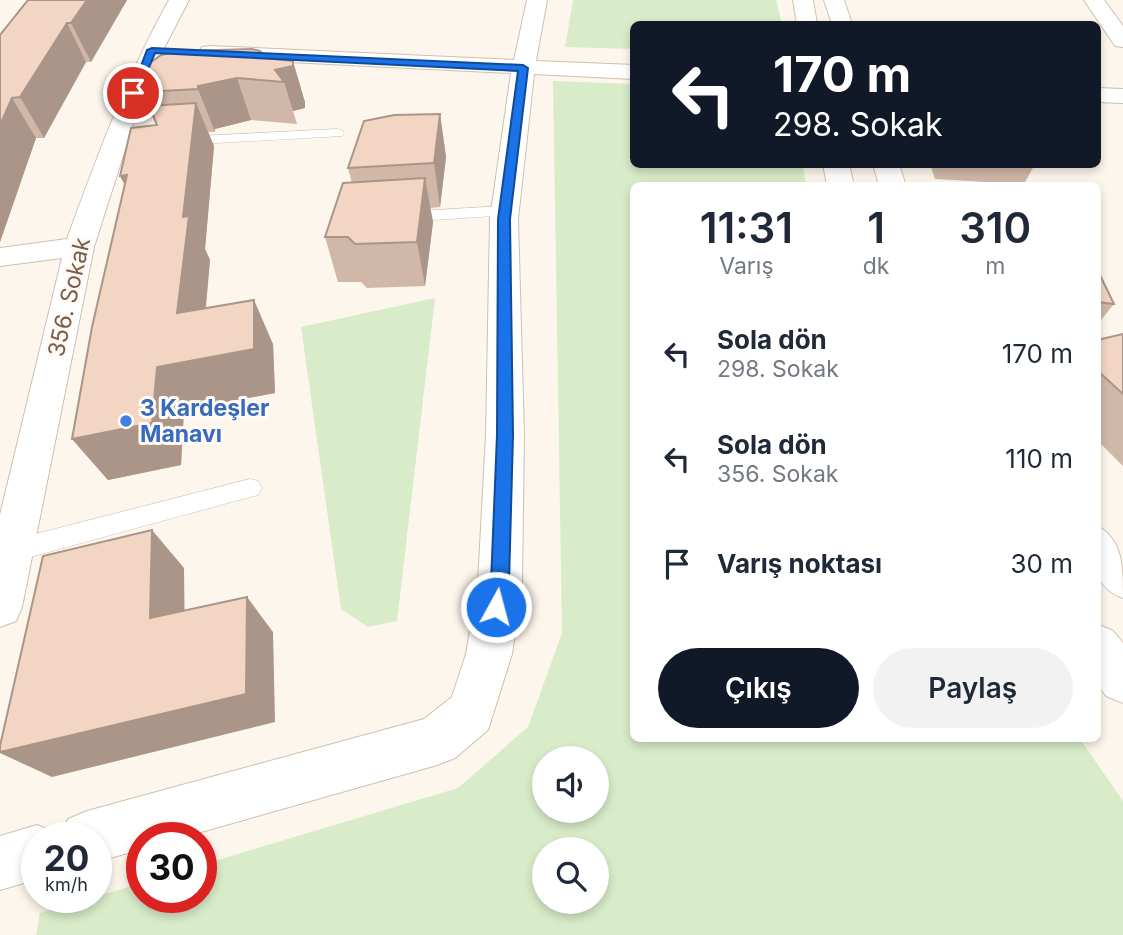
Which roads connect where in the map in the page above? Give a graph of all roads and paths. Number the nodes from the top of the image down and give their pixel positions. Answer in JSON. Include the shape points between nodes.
{"nodes":[{"id":1,"x":179,"y":0,"type":"edge"},
{"id":2,"x":537,"y":0,"type":"edge"},
{"id":3,"x":803,"y":0,"type":"edge"},
{"id":4,"x":834,"y":0,"type":"edge"},
{"id":5,"x":1094,"y":0,"type":"edge"},
{"id":6,"x":806,"y":21,"type":"edge"},
{"id":7,"x":841,"y":21,"type":"edge"},
{"id":8,"x":1123,"y":41,"type":"edge"},
{"id":9,"x":173,"y":51,"type":"junction"},
{"id":10,"x":523,"y":68,"type":"junction"},
{"id":11,"x":630,"y":72,"type":"edge"},
{"id":12,"x":1101,"y":94,"type":"edge"},
{"id":13,"x":1123,"y":96,"type":"edge"},
{"id":14,"x":337,"y":133,"type":"dead end"},
{"id":15,"x":165,"y":142,"type":"edge"},
{"id":16,"x":504,"y":212,"type":"junction"},
{"id":17,"x":386,"y":218,"type":"edge"},
{"id":18,"x":79,"y":247,"type":"junction"},
{"id":19,"x":0,"y":257,"type":"edge"},
{"id":20,"x":250,"y":488,"type":"dead end"},
{"id":21,"x":1101,"y":549,"type":"edge"},
{"id":22,"x":12,"y":551,"type":"junction"},
{"id":23,"x":1123,"y":579,"type":"edge"},
{"id":24,"x":0,"y":607,"type":"edge"},
{"id":25,"x":1101,"y":651,"type":"edge"},
{"id":26,"x":1123,"y":680,"type":"edge"},
{"id":27,"x":112,"y":831,"type":"edge"},
{"id":28,"x":21,"y":857,"type":"edge"},
{"id":29,"x":0,"y":863,"type":"edge"}],
"edges":[{"from":1,"to":9,"type":"street","name":"356. Sokak"},
{"from":2,"to":10,"type":"street"},
{"from":3,"to":6,"type":"street"},
{"from":4,"to":7,"type":"street"},
{"from":5,"to":8,"type":"street"},
{"from":9,"to":10,"type":"street"},
{"from":9,"to":18,"type":"street","name":"356. Sokak","via":[[120,144]]},
{"from":10,"to":11,"type":"street"},
{"from":10,"to":16,"type":"street"},
{"from":12,"to":13,"type":"street"},
{"from":14,"to":15,"type":"lane"},
{"from":16,"to":17,"type":"lane"},
{"from":16,"to":27,"type":"street","via":[[500,583],[489,654],[471,713],[437,740]]},
{"from":18,"to":19,"type":"street"},
{"from":18,"to":22,"type":"street","name":"356. Sokak"},
{"from":20,"to":22,"type":"lane"},
{"from":21,"to":23,"type":"street"},
{"from":22,"to":24,"type":"street","name":"356. Sokak"},
{"from":25,"to":26,"type":"street"},
{"from":28,"to":29,"type":"street"}]}
